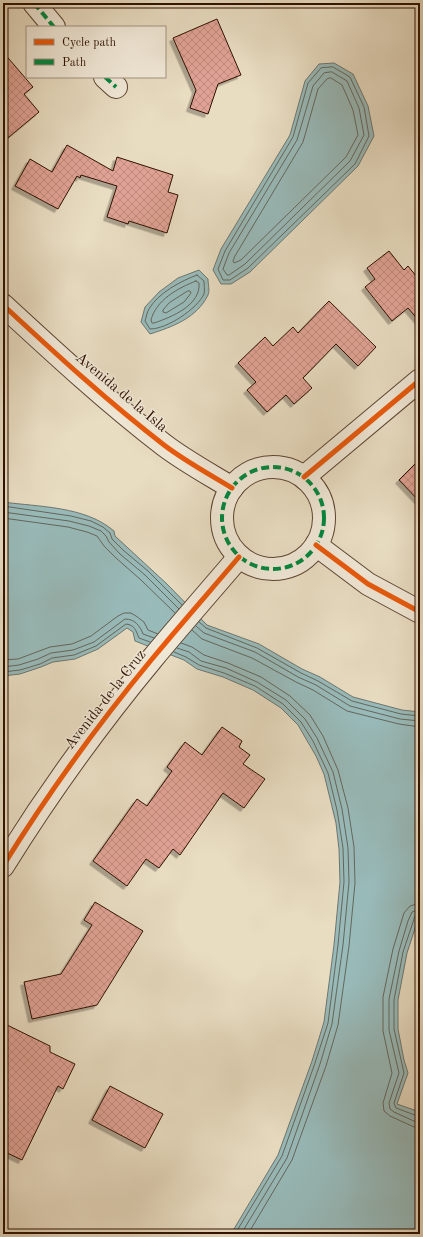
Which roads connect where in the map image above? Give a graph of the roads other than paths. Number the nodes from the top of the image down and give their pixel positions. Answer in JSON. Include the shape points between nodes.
{"nodes":[{"id":1,"x":34,"y":3,"type":"edge"},
{"id":2,"x":53,"y":26,"type":"edge"},
{"id":3,"x":3,"y":305,"type":"edge"},
{"id":4,"x":420,"y":380,"type":"edge"},
{"id":5,"x":304,"y":477,"type":"junction"},
{"id":6,"x":232,"y":488,"type":"junction"},
{"id":7,"x":316,"y":545,"type":"junction"},
{"id":8,"x":240,"y":557,"type":"junction"},
{"id":9,"x":420,"y":612,"type":"edge"},
{"id":10,"x":3,"y":866,"type":"edge"}],
"edges":[{"from":1,"to":2,"type":"street"},
{"from":3,"to":6,"type":"street","name":"Avenida de la Isla","via":[[110,401],[166,446]]},
{"from":4,"to":5,"type":"street"},
{"from":5,"to":6,"type":"street","via":[[292,470],[266,467],[241,478]]},
{"from":5,"to":7,"type":"street","via":[[321,501],[324,517],[322,532]]},
{"from":6,"to":8,"type":"street","via":[[224,501],[222,516],[229,546]]},
{"from":7,"to":8,"type":"street","via":[[294,564],[280,569],[252,565]]},
{"from":7,"to":9,"type":"street","via":[[368,584]]},
{"from":8,"to":10,"type":"street","name":"Avenida de la Cruz","via":[[152,660],[82,749]]}]}
